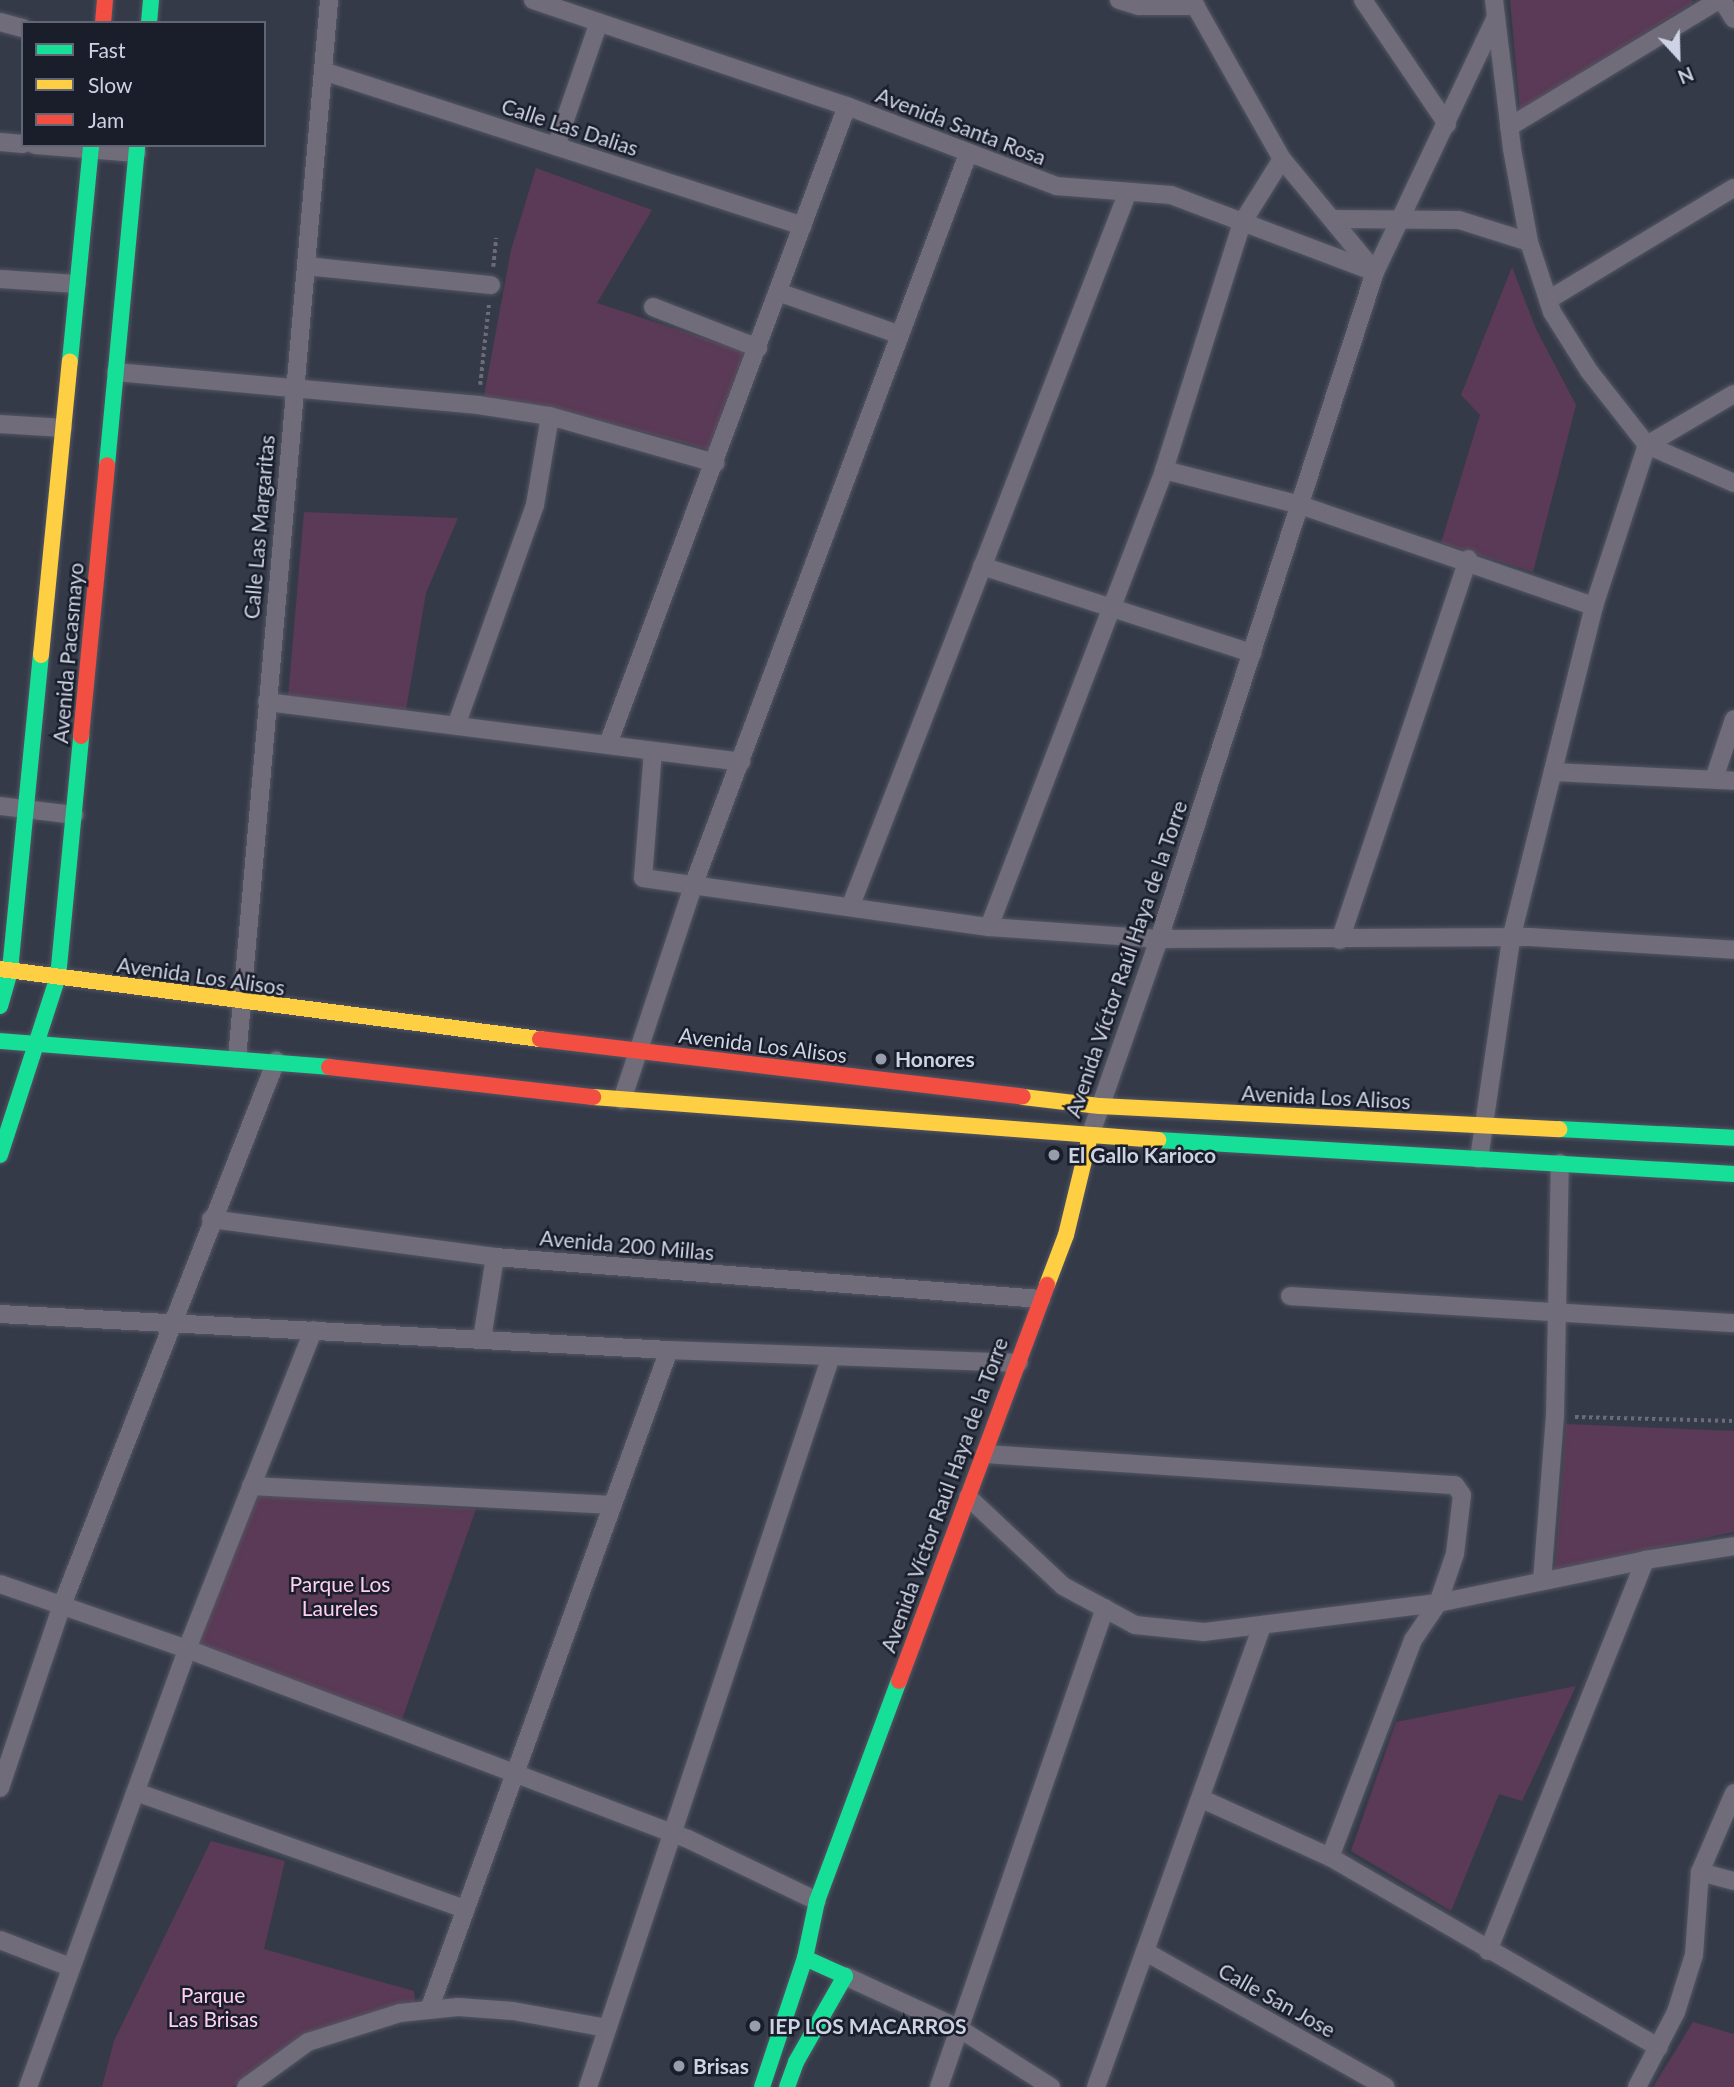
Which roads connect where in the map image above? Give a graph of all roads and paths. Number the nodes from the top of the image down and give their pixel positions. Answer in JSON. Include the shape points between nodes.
{"nodes":[{"id":1,"x":105,"y":0,"type":"edge"},
{"id":2,"x":151,"y":0,"type":"edge"},
{"id":3,"x":328,"y":0,"type":"edge"},
{"id":4,"x":533,"y":0,"type":"edge"},
{"id":5,"x":1119,"y":0,"type":"edge"},
{"id":6,"x":1363,"y":0,"type":"edge"},
{"id":7,"x":1494,"y":0,"type":"edge"},
{"id":8,"x":1721,"y":0,"type":"edge"},
{"id":9,"x":1194,"y":3,"type":"edge"},
{"id":10,"x":556,"y":4,"type":"edge"},
{"id":11,"x":1495,"y":19,"type":"junction"},
{"id":12,"x":1734,"y":19,"type":"edge"},
{"id":13,"x":103,"y":21,"type":"edge"},
{"id":14,"x":149,"y":21,"type":"edge"},
{"id":15,"x":0,"y":22,"type":"edge"},
{"id":16,"x":599,"y":22,"type":"junction"},
{"id":17,"x":21,"y":27,"type":"edge"},
{"id":18,"x":323,"y":71,"type":"junction"},
{"id":19,"x":847,"y":107,"type":"junction"},
{"id":20,"x":1447,"y":124,"type":"junction"},
{"id":21,"x":1509,"y":127,"type":"junction"},
{"id":22,"x":0,"y":142,"type":"edge"},
{"id":23,"x":21,"y":144,"type":"edge"},
{"id":24,"x":556,"y":146,"type":"junction"},
{"id":25,"x":72,"y":147,"type":"edge"},
{"id":26,"x":91,"y":148,"type":"edge"},
{"id":27,"x":137,"y":149,"type":"edge"},
{"id":28,"x":968,"y":154,"type":"junction"},
{"id":29,"x":1282,"y":159,"type":"junction"},
{"id":30,"x":1734,"y":188,"type":"edge"},
{"id":31,"x":1127,"y":194,"type":"junction"},
{"id":32,"x":1335,"y":219,"type":"junction"},
{"id":33,"x":1242,"y":223,"type":"junction"},
{"id":34,"x":1399,"y":223,"type":"junction"},
{"id":35,"x":803,"y":226,"type":"junction"},
{"id":36,"x":496,"y":238,"type":"dead end"},
{"id":37,"x":1529,"y":242,"type":"junction"},
{"id":38,"x":306,"y":266,"type":"junction"},
{"id":39,"x":1375,"y":272,"type":"junction"},
{"id":40,"x":0,"y":279,"type":"edge"},
{"id":41,"x":77,"y":284,"type":"junction"},
{"id":42,"x":491,"y":285,"type":"junction"},
{"id":43,"x":779,"y":292,"type":"junction"},
{"id":44,"x":1548,"y":300,"type":"junction"},
{"id":45,"x":653,"y":307,"type":"dead end"},
{"id":46,"x":900,"y":335,"type":"junction"},
{"id":47,"x":758,"y":348,"type":"junction"},
{"id":48,"x":116,"y":372,"type":"junction"},
{"id":49,"x":293,"y":389,"type":"junction"},
{"id":50,"x":1734,"y":394,"type":"edge"},
{"id":51,"x":478,"y":405,"type":"junction"},
{"id":52,"x":550,"y":416,"type":"junction"},
{"id":53,"x":0,"y":424,"type":"edge"},
{"id":54,"x":63,"y":428,"type":"junction"},
{"id":55,"x":1647,"y":444,"type":"junction"},
{"id":56,"x":715,"y":463,"type":"junction"},
{"id":57,"x":1164,"y":470,"type":"junction"},
{"id":58,"x":1734,"y":483,"type":"edge"},
{"id":59,"x":1300,"y":505,"type":"junction"},
{"id":60,"x":1468,"y":559,"type":"junction"},
{"id":61,"x":982,"y":566,"type":"junction"},
{"id":62,"x":1594,"y":606,"type":"junction"},
{"id":63,"x":1115,"y":607,"type":"junction"},
{"id":64,"x":1252,"y":653,"type":"junction"},
{"id":65,"x":267,"y":702,"type":"junction"},
{"id":66,"x":1734,"y":719,"type":"edge"},
{"id":67,"x":457,"y":723,"type":"junction"},
{"id":68,"x":608,"y":744,"type":"junction"},
{"id":69,"x":653,"y":751,"type":"junction"},
{"id":70,"x":741,"y":762,"type":"junction"},
{"id":71,"x":1553,"y":772,"type":"junction"},
{"id":72,"x":1714,"y":779,"type":"junction"},
{"id":73,"x":1734,"y":781,"type":"edge"},
{"id":74,"x":0,"y":806,"type":"edge"},
{"id":75,"x":26,"y":810,"type":"junction"},
{"id":76,"x":74,"y":815,"type":"junction"},
{"id":77,"x":693,"y":886,"type":"junction"},
{"id":78,"x":850,"y":905,"type":"junction"},
{"id":79,"x":989,"y":927,"type":"junction"},
{"id":80,"x":1159,"y":939,"type":"junction"},
{"id":81,"x":1511,"y":939,"type":"junction"},
{"id":82,"x":1340,"y":940,"type":"junction"},
{"id":83,"x":1734,"y":950,"type":"edge"},
{"id":84,"x":5,"y":970,"type":"edge"},
{"id":85,"x":58,"y":977,"type":"junction"},
{"id":86,"x":242,"y":1003,"type":"junction"},
{"id":87,"x":0,"y":1006,"type":"edge"},
{"id":88,"x":0,"y":1041,"type":"edge"},
{"id":89,"x":36,"y":1045,"type":"junction"},
{"id":90,"x":638,"y":1051,"type":"junction"},
{"id":91,"x":237,"y":1059,"type":"junction"},
{"id":92,"x":276,"y":1061,"type":"junction"},
{"id":93,"x":622,"y":1100,"type":"junction"},
{"id":94,"x":1100,"y":1106,"type":"junction"},
{"id":95,"x":1484,"y":1126,"type":"junction"},
{"id":96,"x":1090,"y":1136,"type":"junction"},
{"id":97,"x":1734,"y":1138,"type":"edge"},
{"id":98,"x":0,"y":1155,"type":"edge"},
{"id":99,"x":1479,"y":1159,"type":"junction"},
{"id":100,"x":1560,"y":1164,"type":"junction"},
{"id":101,"x":1734,"y":1174,"type":"edge"},
{"id":102,"x":211,"y":1219,"type":"junction"},
{"id":103,"x":495,"y":1256,"type":"junction"},
{"id":104,"x":1290,"y":1296,"type":"dead end"},
{"id":105,"x":1041,"y":1299,"type":"junction"},
{"id":106,"x":1559,"y":1311,"type":"junction"},
{"id":107,"x":0,"y":1314,"type":"edge"},
{"id":108,"x":1734,"y":1323,"type":"edge"},
{"id":109,"x":171,"y":1324,"type":"junction"},
{"id":110,"x":313,"y":1330,"type":"junction"},
{"id":111,"x":482,"y":1339,"type":"junction"},
{"id":112,"x":669,"y":1350,"type":"junction"},
{"id":113,"x":831,"y":1356,"type":"junction"},
{"id":114,"x":1018,"y":1363,"type":"junction"},
{"id":115,"x":1555,"y":1416,"type":"junction"},
{"id":116,"x":1734,"y":1421,"type":"edge"},
{"id":117,"x":985,"y":1454,"type":"junction"},
{"id":118,"x":251,"y":1486,"type":"junction"},
{"id":119,"x":968,"y":1497,"type":"junction"},
{"id":120,"x":612,"y":1506,"type":"junction"},
{"id":121,"x":1734,"y":1546,"type":"edge"},
{"id":122,"x":1645,"y":1560,"type":"junction"},
{"id":123,"x":1542,"y":1581,"type":"junction"},
{"id":124,"x":0,"y":1584,"type":"edge"},
{"id":125,"x":1438,"y":1603,"type":"junction"},
{"id":126,"x":62,"y":1605,"type":"junction"},
{"id":127,"x":1105,"y":1608,"type":"junction"},
{"id":128,"x":1261,"y":1628,"type":"junction"},
{"id":129,"x":187,"y":1649,"type":"junction"},
{"id":130,"x":514,"y":1775,"type":"junction"},
{"id":131,"x":0,"y":1788,"type":"edge"},
{"id":132,"x":136,"y":1792,"type":"junction"},
{"id":133,"x":1734,"y":1793,"type":"edge"},
{"id":134,"x":1202,"y":1800,"type":"junction"},
{"id":135,"x":672,"y":1836,"type":"junction"},
{"id":136,"x":1330,"y":1857,"type":"junction"},
{"id":137,"x":1700,"y":1872,"type":"junction"},
{"id":138,"x":1734,"y":1881,"type":"edge"},
{"id":139,"x":817,"y":1901,"type":"junction"},
{"id":140,"x":465,"y":1909,"type":"junction"},
{"id":141,"x":0,"y":1940,"type":"edge"},
{"id":142,"x":1488,"y":1951,"type":"junction"},
{"id":143,"x":1146,"y":1952,"type":"junction"},
{"id":144,"x":805,"y":1958,"type":"junction"},
{"id":145,"x":70,"y":1966,"type":"junction"},
{"id":146,"x":845,"y":1976,"type":"junction"},
{"id":147,"x":429,"y":2010,"type":"junction"},
{"id":148,"x":607,"y":2028,"type":"junction"},
{"id":149,"x":960,"y":2029,"type":"junction"},
{"id":150,"x":1659,"y":2048,"type":"junction"},
{"id":151,"x":28,"y":2087,"type":"edge"},
{"id":152,"x":246,"y":2087,"type":"edge"},
{"id":153,"x":589,"y":2087,"type":"edge"},
{"id":154,"x":762,"y":2087,"type":"edge"},
{"id":155,"x":787,"y":2087,"type":"edge"},
{"id":156,"x":940,"y":2087,"type":"edge"},
{"id":157,"x":1051,"y":2087,"type":"edge"},
{"id":158,"x":1096,"y":2087,"type":"edge"},
{"id":159,"x":1386,"y":2087,"type":"edge"},
{"id":160,"x":1637,"y":2087,"type":"edge"}],
"edges":[{"from":1,"to":13,"type":"street"},
{"from":2,"to":14,"type":"street"},
{"from":3,"to":18,"type":"street","name":"Calle Las Margaritas"},
{"from":4,"to":10,"type":"street","name":"Avenida Santa Rosa"},
{"from":5,"to":9,"type":"street","via":[[1139,6]]},
{"from":6,"to":20,"type":"street"},
{"from":7,"to":11,"type":"street"},
{"from":8,"to":12,"type":"street"},
{"from":8,"to":21,"type":"street"},
{"from":9,"to":29,"type":"street"},
{"from":10,"to":16,"type":"street","name":"Avenida Santa Rosa"},
{"from":11,"to":20,"type":"street","name":"Avenida Víctor Raúl Haya de la Torre"},
{"from":11,"to":21,"type":"street"},
{"from":15,"to":17,"type":"street"},
{"from":16,"to":19,"type":"street","name":"Avenida Santa Rosa"},
{"from":16,"to":24,"type":"street"},
{"from":18,"to":24,"type":"street","name":"Calle Las Dalias"},
{"from":18,"to":38,"type":"street","name":"Calle Las Margaritas"},
{"from":19,"to":28,"type":"street","name":"Avenida Santa Rosa"},
{"from":19,"to":35,"type":"street"},
{"from":20,"to":34,"type":"street","name":"Avenida Víctor Raúl Haya de la Torre"},
{"from":21,"to":37,"type":"street"},
{"from":22,"to":23,"type":"street"},
{"from":24,"to":35,"type":"street","name":"Calle Las Dalias"},
{"from":25,"to":26,"type":"street"},
{"from":26,"to":27,"type":"street"},
{"from":26,"to":41,"type":"street","name":"Avenida Pacasmayo"},
{"from":27,"to":48,"type":"street","name":"Avenida Pacasmayo"},
{"from":28,"to":31,"type":"street","name":"Avenida Santa Rosa","via":[[1055,187]]},
{"from":28,"to":46,"type":"street"},
{"from":29,"to":32,"type":"street"},
{"from":29,"to":33,"type":"street"},
{"from":30,"to":44,"type":"street"},
{"from":31,"to":33,"type":"street","name":"Avenida Santa Rosa","via":[[1171,195]]},
{"from":31,"to":61,"type":"street"},
{"from":32,"to":34,"type":"street"},
{"from":32,"to":39,"type":"street"},
{"from":33,"to":39,"type":"street","name":"Avenida Santa Rosa"},
{"from":33,"to":57,"type":"street"},
{"from":34,"to":37,"type":"street","via":[[1459,220]]},
{"from":34,"to":39,"type":"street","name":"Avenida Víctor Raúl Haya de la Torre"},
{"from":35,"to":43,"type":"street"},
{"from":36,"to":42,"type":"path"},
{"from":37,"to":44,"type":"street"},
{"from":38,"to":42,"type":"street"},
{"from":38,"to":49,"type":"street","name":"Calle Las Margaritas"},
{"from":39,"to":59,"type":"street","name":"Avenida Víctor Raúl Haya de la Torre"},
{"from":40,"to":41,"type":"street"},
{"from":41,"to":54,"type":"street","name":"Avenida Pacasmayo"},
{"from":42,"to":51,"type":"path"},
{"from":43,"to":46,"type":"street"},
{"from":43,"to":47,"type":"street"},
{"from":44,"to":55,"type":"street","via":[[1589,371]]},
{"from":45,"to":47,"type":"street"},
{"from":46,"to":70,"type":"street"},
{"from":47,"to":56,"type":"street"},
{"from":48,"to":49,"type":"street"},
{"from":48,"to":76,"type":"street","name":"Avenida Pacasmayo"},
{"from":49,"to":51,"type":"street"},
{"from":49,"to":65,"type":"street","name":"Calle Las Margaritas"},
{"from":50,"to":55,"type":"street"},
{"from":51,"to":52,"type":"street"},
{"from":52,"to":56,"type":"street"},
{"from":52,"to":67,"type":"street","via":[[534,505]]},
{"from":53,"to":54,"type":"street"},
{"from":54,"to":75,"type":"street","name":"Avenida Pacasmayo"},
{"from":55,"to":58,"type":"street"},
{"from":55,"to":62,"type":"street"},
{"from":56,"to":68,"type":"street"},
{"from":57,"to":59,"type":"street"},
{"from":57,"to":63,"type":"street"},
{"from":59,"to":60,"type":"street"},
{"from":59,"to":64,"type":"street","name":"Avenida Víctor Raúl Haya de la Torre"},
{"from":60,"to":62,"type":"street"},
{"from":60,"to":82,"type":"street"},
{"from":61,"to":63,"type":"street"},
{"from":61,"to":78,"type":"street"},
{"from":62,"to":71,"type":"street"},
{"from":63,"to":64,"type":"street"},
{"from":63,"to":79,"type":"street"},
{"from":64,"to":80,"type":"street","name":"Avenida Víctor Raúl Haya de la Torre"},
{"from":65,"to":67,"type":"street"},
{"from":65,"to":86,"type":"street","name":"Calle Las Margaritas"},
{"from":66,"to":72,"type":"street"},
{"from":67,"to":68,"type":"street"},
{"from":68,"to":69,"type":"street"},
{"from":69,"to":70,"type":"street"},
{"from":69,"to":77,"type":"street","via":[[643,878]]},
{"from":70,"to":77,"type":"street"},
{"from":71,"to":72,"type":"street"},
{"from":71,"to":81,"type":"street"},
{"from":72,"to":73,"type":"street"},
{"from":74,"to":75,"type":"street"},
{"from":75,"to":76,"type":"street"},
{"from":75,"to":84,"type":"street","name":"Avenida Pacasmayo"},
{"from":76,"to":85,"type":"street","name":"Avenida Pacasmayo"},
{"from":77,"to":78,"type":"street"},
{"from":77,"to":90,"type":"street"},
{"from":78,"to":79,"type":"street"},
{"from":79,"to":80,"type":"street"},
{"from":80,"to":82,"type":"street"},
{"from":80,"to":94,"type":"street","name":"Avenida Víctor Raúl Haya de la Torre"},
{"from":81,"to":82,"type":"street"},
{"from":81,"to":83,"type":"street"},
{"from":81,"to":95,"type":"street"},
{"from":84,"to":85,"type":"street","name":"Avenida Los Alisos"},
{"from":84,"to":87,"type":"street","name":"Avenida Pacasmayo"},
{"from":85,"to":86,"type":"street","name":"Avenida Los Alisos"},
{"from":85,"to":89,"type":"street","name":"Avenida Pacasmayo"},
{"from":86,"to":90,"type":"street","name":"Avenida Los Alisos"},
{"from":86,"to":91,"type":"street","name":"Calle Las Margaritas"},
{"from":88,"to":89,"type":"street"},
{"from":89,"to":91,"type":"street"},
{"from":89,"to":98,"type":"street","name":"Avenida Pacasmayo"},
{"from":90,"to":93,"type":"street"},
{"from":90,"to":94,"type":"street","name":"Avenida Los Alisos"},
{"from":91,"to":92,"type":"street"},
{"from":92,"to":93,"type":"street"},
{"from":92,"to":102,"type":"street"},
{"from":93,"to":96,"type":"street"},
{"from":94,"to":95,"type":"street","name":"Avenida Los Alisos"},
{"from":94,"to":96,"type":"street","name":"Avenida Víctor Raúl Haya de la Torre"},
{"from":95,"to":97,"type":"street","name":"Avenida Los Alisos"},
{"from":95,"to":99,"type":"street"},
{"from":96,"to":99,"type":"street"},
{"from":96,"to":105,"type":"street","name":"Avenida Víctor Raúl Haya de la Torre","via":[[1066,1235]]},
{"from":99,"to":100,"type":"street"},
{"from":100,"to":101,"type":"street"},
{"from":100,"to":106,"type":"street"},
{"from":102,"to":103,"type":"street","name":"Avenida 200 Millas"},
{"from":102,"to":109,"type":"street"},
{"from":103,"to":105,"type":"street","name":"Avenida 200 Millas"},
{"from":103,"to":111,"type":"street"},
{"from":104,"to":106,"type":"street"},
{"from":105,"to":114,"type":"street","name":"Avenida Víctor Raúl Haya de la Torre"},
{"from":106,"to":108,"type":"street"},
{"from":106,"to":115,"type":"street"},
{"from":107,"to":109,"type":"street"},
{"from":109,"to":110,"type":"street"},
{"from":109,"to":126,"type":"street"},
{"from":110,"to":111,"type":"street"},
{"from":110,"to":118,"type":"street"},
{"from":111,"to":112,"type":"street"},
{"from":112,"to":113,"type":"street"},
{"from":112,"to":120,"type":"street"},
{"from":113,"to":114,"type":"street"},
{"from":113,"to":135,"type":"street"},
{"from":114,"to":117,"type":"street","name":"Avenida Víctor Raúl Haya de la Torre"},
{"from":115,"to":116,"type":"path"},
{"from":115,"to":123,"type":"street"},
{"from":117,"to":119,"type":"street","name":"Avenida Víctor Raúl Haya de la Torre"},
{"from":117,"to":125,"type":"street","via":[[1455,1485],[1462,1495],[1455,1554]]},
{"from":118,"to":120,"type":"street"},
{"from":118,"to":129,"type":"street"},
{"from":119,"to":127,"type":"street","via":[[1063,1586]]},
{"from":119,"to":139,"type":"street","name":"Avenida Víctor Raúl Haya de la Torre"},
{"from":120,"to":130,"type":"street"},
{"from":121,"to":122,"type":"street"},
{"from":122,"to":123,"type":"street"},
{"from":122,"to":142,"type":"street"},
{"from":123,"to":125,"type":"street"},
{"from":124,"to":126,"type":"street"},
{"from":125,"to":128,"type":"street"},
{"from":125,"to":136,"type":"street","via":[[1413,1640]]},
{"from":126,"to":129,"type":"street"},
{"from":126,"to":131,"type":"street"},
{"from":127,"to":128,"type":"street","via":[[1135,1625],[1204,1632]]},
{"from":127,"to":149,"type":"street"},
{"from":128,"to":134,"type":"street"},
{"from":129,"to":130,"type":"street"},
{"from":129,"to":132,"type":"street"},
{"from":130,"to":135,"type":"street"},
{"from":130,"to":140,"type":"street"},
{"from":132,"to":140,"type":"street"},
{"from":132,"to":145,"type":"street"},
{"from":133,"to":137,"type":"street"},
{"from":134,"to":136,"type":"street"},
{"from":134,"to":143,"type":"street"},
{"from":135,"to":139,"type":"street","via":[[688,1839]]},
{"from":135,"to":148,"type":"street"},
{"from":136,"to":142,"type":"street"},
{"from":137,"to":138,"type":"street"},
{"from":137,"to":150,"type":"street","via":[[1694,1955]]},
{"from":139,"to":144,"type":"street","name":"Avenida Víctor Raúl Haya de la Torre"},
{"from":140,"to":147,"type":"street"},
{"from":141,"to":145,"type":"street"},
{"from":142,"to":150,"type":"street"},
{"from":143,"to":158,"type":"street"},
{"from":143,"to":159,"type":"street","name":"Calle San Jose"},
{"from":144,"to":146,"type":"street"},
{"from":144,"to":154,"type":"street","name":"Avenida Víctor Raúl Haya de la Torre"},
{"from":145,"to":151,"type":"street"},
{"from":146,"to":149,"type":"street"},
{"from":146,"to":155,"type":"street","via":[[796,2062]]},
{"from":147,"to":148,"type":"street","via":[[513,2011]]},
{"from":147,"to":152,"type":"street","via":[[400,2013],[308,2042]]},
{"from":148,"to":153,"type":"street"},
{"from":149,"to":156,"type":"street"},
{"from":149,"to":157,"type":"street"},
{"from":150,"to":160,"type":"street"}]}
